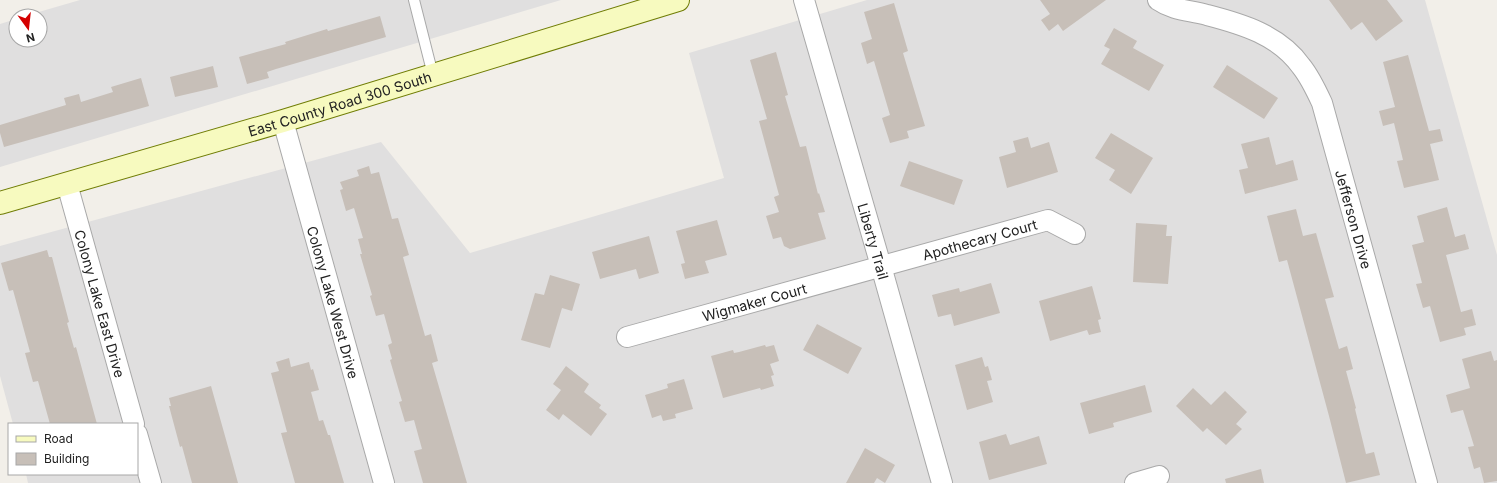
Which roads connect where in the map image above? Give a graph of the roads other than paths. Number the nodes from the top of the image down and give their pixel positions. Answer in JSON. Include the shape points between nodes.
{"nodes":[{"id":1,"x":414,"y":0,"type":"edge"},
{"id":2,"x":678,"y":0,"type":"edge"},
{"id":3,"x":804,"y":0,"type":"edge"},
{"id":4,"x":1158,"y":0,"type":"edge"},
{"id":5,"x":1200,"y":7,"type":"edge"},
{"id":6,"x":434,"y":75,"type":"junction"},
{"id":7,"x":283,"y":121,"type":"junction"},
{"id":8,"x":67,"y":184,"type":"junction"},
{"id":9,"x":0,"y":203,"type":"edge"},
{"id":10,"x":1075,"y":234,"type":"dead end"},
{"id":11,"x":881,"y":266,"type":"junction"},
{"id":12,"x":626,"y":337,"type":"dead end"},
{"id":13,"x":134,"y":423,"type":"edge"},
{"id":14,"x":138,"y":438,"type":"edge"},
{"id":15,"x":1159,"y":476,"type":"dead end"},
{"id":16,"x":151,"y":483,"type":"edge"},
{"id":17,"x":384,"y":483,"type":"edge"},
{"id":18,"x":942,"y":483,"type":"edge"},
{"id":19,"x":1134,"y":483,"type":"edge"},
{"id":20,"x":1427,"y":483,"type":"edge"}],
"edges":[{"from":1,"to":6,"type":"lane"},
{"from":2,"to":6,"type":"street","name":"East County Road 300 South"},
{"from":3,"to":11,"type":"street","name":"Liberty Trail"},
{"from":4,"to":5,"type":"street","name":"Jefferson Drive","via":[[1184,11]]},
{"from":5,"to":20,"type":"street","name":"Jefferson Drive","via":[[1270,37],[1287,50],[1301,65],[1322,103]]},
{"from":6,"to":7,"type":"street","name":"East County Road 300 South"},
{"from":7,"to":8,"type":"street","name":"East County Road 300 South"},
{"from":7,"to":17,"type":"street","name":"Colony Lake West Drive"},
{"from":8,"to":9,"type":"street","name":"East County Road 300 South"},
{"from":8,"to":13,"type":"street","name":"Colony Lake East Drive"},
{"from":10,"to":11,"type":"street","name":"Apothecary Court","via":[[1048,220]]},
{"from":11,"to":12,"type":"street","name":"Wigmaker Court"},
{"from":11,"to":18,"type":"street","name":"Liberty Trail"},
{"from":14,"to":16,"type":"street"},
{"from":15,"to":19,"type":"street"}]}
